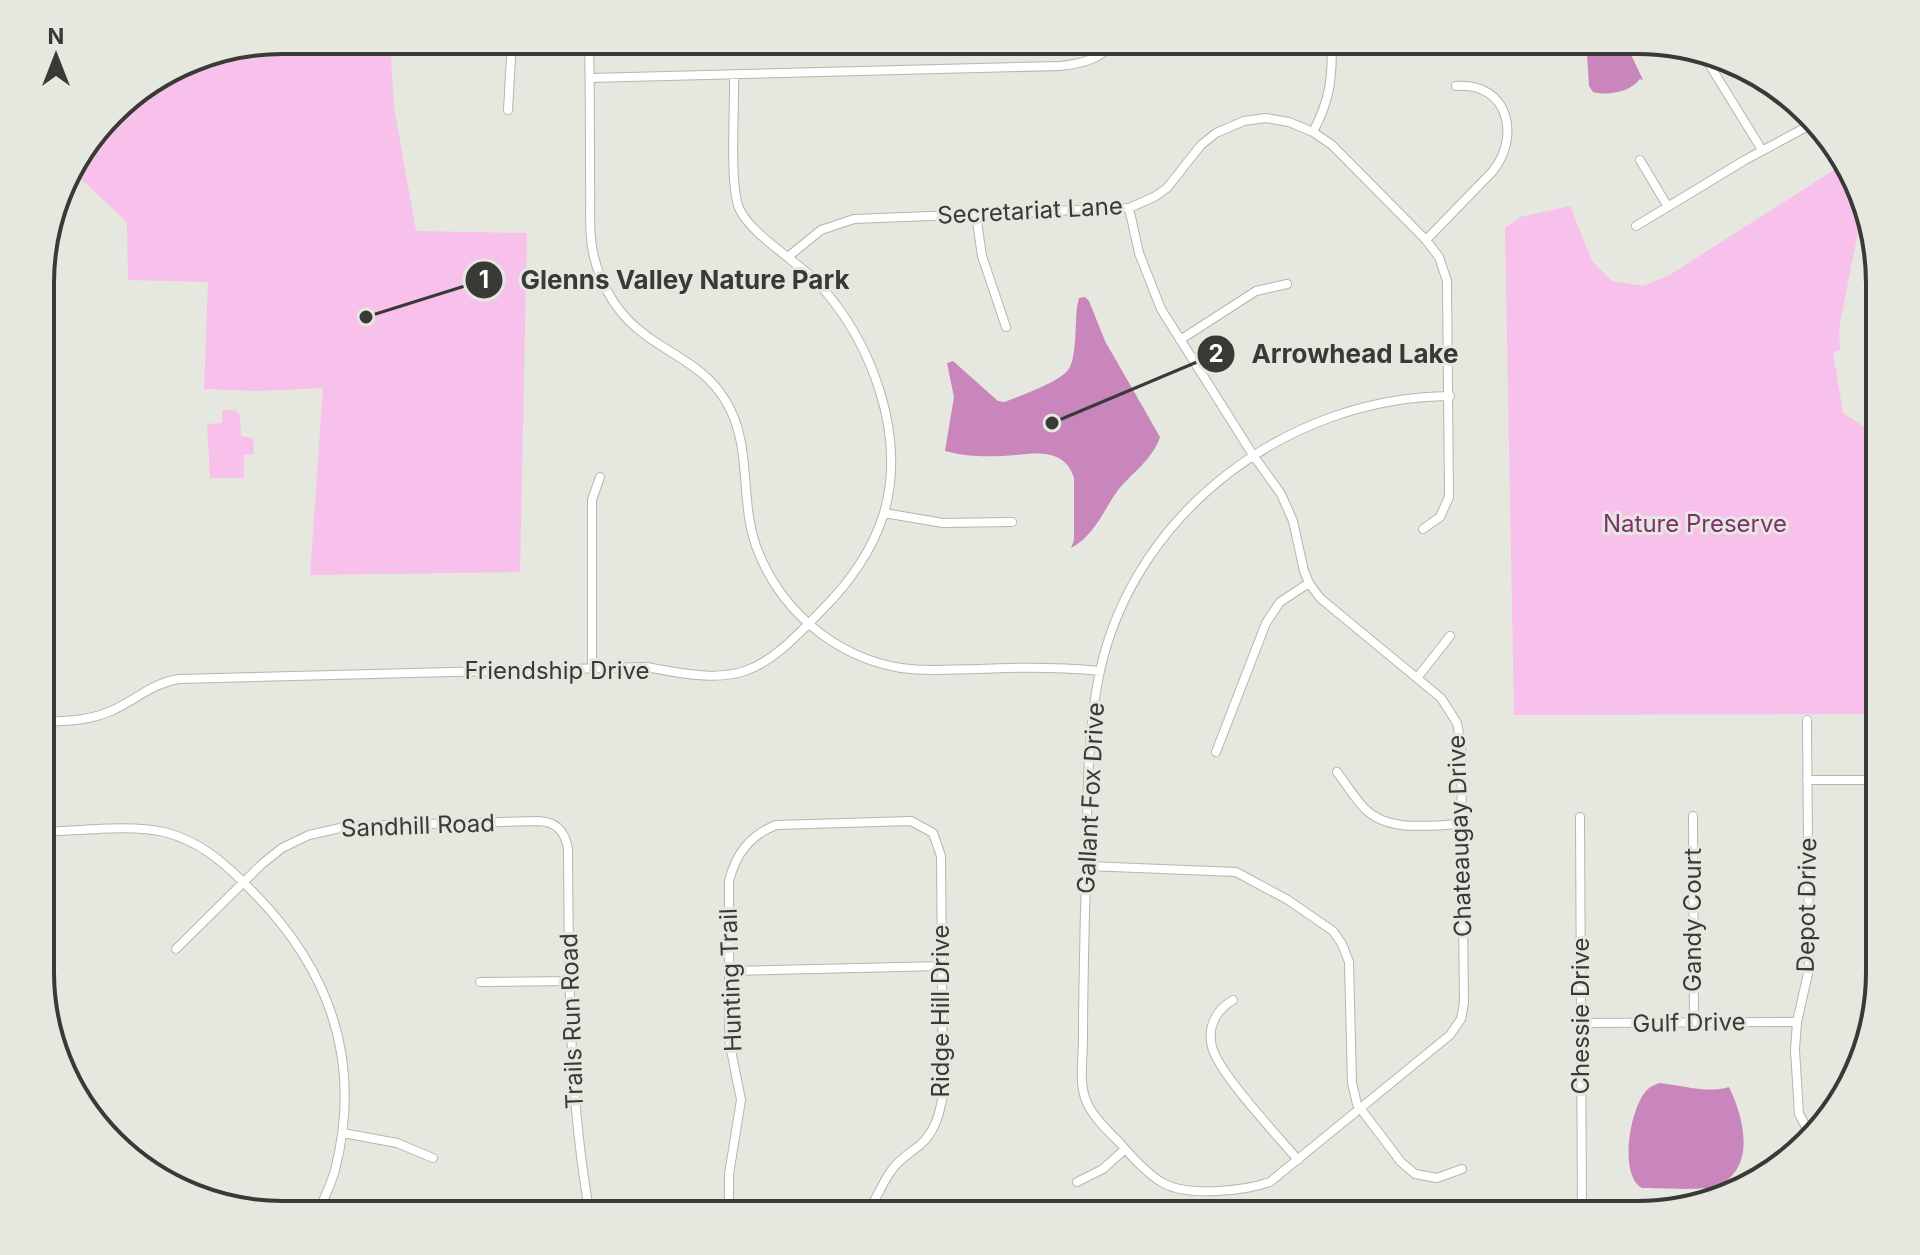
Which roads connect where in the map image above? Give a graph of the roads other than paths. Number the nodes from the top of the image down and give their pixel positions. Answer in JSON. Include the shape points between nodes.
{"nodes":[{"id":1,"x":511,"y":54,"type":"edge"},
{"id":2,"x":589,"y":54,"type":"edge"},
{"id":3,"x":1103,"y":54,"type":"edge"},
{"id":4,"x":1332,"y":54,"type":"edge"},
{"id":5,"x":1710,"y":66,"type":"edge"},
{"id":6,"x":734,"y":75,"type":"junction"},
{"id":7,"x":590,"y":78,"type":"junction"},
{"id":8,"x":1456,"y":86,"type":"dead end"},
{"id":9,"x":508,"y":110,"type":"dead end"},
{"id":10,"x":1805,"y":128,"type":"edge"},
{"id":11,"x":1313,"y":132,"type":"junction"},
{"id":12,"x":1762,"y":150,"type":"junction"},
{"id":13,"x":1640,"y":160,"type":"dead end"},
{"id":14,"x":1668,"y":207,"type":"junction"},
{"id":15,"x":1129,"y":208,"type":"junction"},
{"id":16,"x":976,"y":215,"type":"junction"},
{"id":17,"x":1636,"y":226,"type":"dead end"},
{"id":18,"x":1426,"y":240,"type":"junction"},
{"id":19,"x":789,"y":256,"type":"junction"},
{"id":20,"x":1287,"y":284,"type":"dead end"},
{"id":21,"x":1006,"y":327,"type":"dead end"},
{"id":22,"x":1180,"y":340,"type":"junction"},
{"id":23,"x":1450,"y":396,"type":"junction"},
{"id":24,"x":1253,"y":455,"type":"junction"},
{"id":25,"x":600,"y":477,"type":"dead end"},
{"id":26,"x":884,"y":513,"type":"junction"},
{"id":27,"x":1012,"y":522,"type":"dead end"},
{"id":28,"x":1423,"y":529,"type":"dead end"},
{"id":29,"x":1309,"y":583,"type":"junction"},
{"id":30,"x":809,"y":624,"type":"junction"},
{"id":31,"x":1450,"y":636,"type":"dead end"},
{"id":32,"x":592,"y":668,"type":"junction"},
{"id":33,"x":1100,"y":671,"type":"junction"},
{"id":34,"x":1417,"y":678,"type":"junction"},
{"id":35,"x":1807,"y":720,"type":"dead end"},
{"id":36,"x":54,"y":721,"type":"edge"},
{"id":37,"x":1216,"y":752,"type":"dead end"},
{"id":38,"x":1337,"y":772,"type":"dead end"},
{"id":39,"x":1807,"y":780,"type":"junction"},
{"id":40,"x":1866,"y":780,"type":"edge"},
{"id":41,"x":1693,"y":816,"type":"dead end"},
{"id":42,"x":1580,"y":817,"type":"dead end"},
{"id":43,"x":1462,"y":824,"type":"junction"},
{"id":44,"x":560,"y":828,"type":"joint"},
{"id":45,"x":54,"y":832,"type":"edge"},
{"id":46,"x":746,"y":843,"type":"joint"},
{"id":47,"x":1087,"y":866,"type":"junction"},
{"id":48,"x":243,"y":882,"type":"junction"},
{"id":49,"x":176,"y":949,"type":"dead end"},
{"id":50,"x":942,"y":966,"type":"junction"},
{"id":51,"x":729,"y":971,"type":"junction"},
{"id":52,"x":569,"y":981,"type":"junction"},
{"id":53,"x":480,"y":982,"type":"dead end"},
{"id":54,"x":1233,"y":1000,"type":"dead end"},
{"id":55,"x":1797,"y":1022,"type":"junction"},
{"id":56,"x":1581,"y":1023,"type":"junction"},
{"id":57,"x":1694,"y":1023,"type":"junction"},
{"id":58,"x":1360,"y":1109,"type":"junction"},
{"id":59,"x":1806,"y":1126,"type":"edge"},
{"id":60,"x":343,"y":1133,"type":"junction"},
{"id":61,"x":1125,"y":1149,"type":"junction"},
{"id":62,"x":433,"y":1158,"type":"dead end"},
{"id":63,"x":1298,"y":1160,"type":"junction"},
{"id":64,"x":1462,"y":1169,"type":"dead end"},
{"id":65,"x":1077,"y":1182,"type":"dead end"},
{"id":66,"x":323,"y":1201,"type":"edge"},
{"id":67,"x":588,"y":1201,"type":"edge"},
{"id":68,"x":729,"y":1201,"type":"edge"},
{"id":69,"x":876,"y":1201,"type":"edge"},
{"id":70,"x":1582,"y":1201,"type":"edge"}],
"edges":[{"from":1,"to":9,"type":"street"},
{"from":2,"to":7,"type":"street"},
{"from":3,"to":6,"type":"street","via":[[1086,63],[1060,66]]},
{"from":4,"to":11,"type":"street","via":[[1331,91]]},
{"from":5,"to":12,"type":"street"},
{"from":6,"to":7,"type":"street"},
{"from":6,"to":19,"type":"street","name":"Friendship Drive","via":[[739,208],[752,227]]},
{"from":7,"to":30,"type":"street","via":[[591,232],[599,273],[628,320],[699,369],[726,401],[743,443],[755,544],[775,585]]},
{"from":8,"to":18,"type":"street","via":[[1471,85],[1496,100],[1506,116],[1507,147],[1492,172]]},
{"from":10,"to":12,"type":"street"},
{"from":11,"to":15,"type":"street","name":"Secretariat Lane","via":[[1266,118],[1229,126],[1201,145],[1167,188]]},
{"from":11,"to":18,"type":"street","name":"Secretariat Lane"},
{"from":12,"to":14,"type":"street"},
{"from":13,"to":14,"type":"street"},
{"from":14,"to":17,"type":"street"},
{"from":15,"to":16,"type":"street","name":"Secretariat Lane"},
{"from":15,"to":22,"type":"street","name":"Chateaugay Drive","via":[[1149,281]]},
{"from":16,"to":19,"type":"street","name":"Secretariat Lane","via":[[854,219],[821,230]]},
{"from":16,"to":21,"type":"street","via":[[982,256]]},
{"from":18,"to":23,"type":"street","name":"Secretariat Lane","via":[[1447,281]]},
{"from":19,"to":26,"type":"street","name":"Friendship Drive","via":[[839,309],[875,376],[890,454]]},
{"from":20,"to":22,"type":"street","via":[[1256,291]]},
{"from":22,"to":24,"type":"street","name":"Chateaugay Drive"},
{"from":23,"to":24,"type":"street","name":"Gallant Fox Drive","via":[[1346,412]]},
{"from":23,"to":28,"type":"street","name":"Secretariat Lane","via":[[1449,497],[1440,517]]},
{"from":24,"to":29,"type":"street","name":"Chateaugay Drive","via":[[1288,507]]},
{"from":24,"to":33,"type":"street","name":"Gallant Fox Drive","via":[[1200,496],[1156,548],[1122,606]]},
{"from":25,"to":32,"type":"street","via":[[592,500]]},
{"from":26,"to":27,"type":"street","via":[[943,523]]},
{"from":26,"to":30,"type":"street","name":"Friendship Drive","via":[[855,571]]},
{"from":29,"to":34,"type":"street","name":"Chateaugay Drive"},
{"from":29,"to":37,"type":"street","via":[[1280,602],[1266,623]]},
{"from":30,"to":32,"type":"street","name":"Friendship Drive","via":[[778,654],[741,673],[718,677],[647,667]]},
{"from":30,"to":33,"type":"street","via":[[846,650],[903,669],[1051,666]]},
{"from":31,"to":34,"type":"street"},
{"from":32,"to":36,"type":"street","name":"Friendship Drive","via":[[179,679],[150,687],[92,718]]},
{"from":33,"to":47,"type":"street","name":"Gallant Fox Drive","via":[[1092,727]]},
{"from":34,"to":43,"type":"street","name":"Chateaugay Drive","via":[[1441,698],[1457,723]]},
{"from":35,"to":39,"type":"street","name":"Depot Drive"},
{"from":38,"to":43,"type":"street","via":[[1365,809],[1384,821]]},
{"from":39,"to":40,"type":"street"},
{"from":39,"to":55,"type":"street","name":"Depot Drive","via":[[1809,969]]},
{"from":41,"to":57,"type":"street","name":"Gandy Court"},
{"from":42,"to":56,"type":"street","name":"Chessie Drive"},
{"from":43,"to":58,"type":"street","name":"Chateaugay Drive","via":[[1461,1019],[1450,1035]]},
{"from":44,"to":48,"type":"street","name":"Sandhill Road","via":[[537,821],[330,829],[282,848]]},
{"from":44,"to":52,"type":"street","name":"Trails Run Road","via":[[568,849]]},
{"from":45,"to":48,"type":"street","via":[[163,831],[215,855]]},
{"from":46,"to":50,"type":"street","name":"Ridge Hill Drive","via":[[765,830],[792,823],[911,821],[931,832],[941,856]]},
{"from":46,"to":51,"type":"street","name":"Hunting Trail","via":[[729,881]]},
{"from":47,"to":58,"type":"street","via":[[1236,872],[1333,931],[1349,962],[1352,1083]]},
{"from":47,"to":61,"type":"street","name":"Gallant Fox Drive","via":[[1083,1091],[1092,1113]]},
{"from":48,"to":49,"type":"street","name":"Sandhill Road"},
{"from":48,"to":60,"type":"street","via":[[298,943],[327,999],[343,1065]]},
{"from":50,"to":51,"type":"street"},
{"from":50,"to":69,"type":"street","name":"Ridge Hill Drive","via":[[940,1113],[924,1142],[892,1170]]},
{"from":51,"to":68,"type":"street","name":"Hunting Trail","via":[[729,1040],[741,1100]]},
{"from":52,"to":53,"type":"street"},
{"from":52,"to":67,"type":"street","name":"Trails Run Road","via":[[575,1116]]},
{"from":54,"to":63,"type":"street","via":[[1217,1012],[1210,1029],[1212,1048]]},
{"from":55,"to":57,"type":"street","name":"Gulf Drive"},
{"from":55,"to":59,"type":"street","name":"Depot Drive","via":[[1796,1098]]},
{"from":56,"to":57,"type":"street","name":"Gulf Drive"},
{"from":56,"to":70,"type":"street","name":"Chessie Drive"},
{"from":58,"to":63,"type":"street","name":"Chateaugay Drive"},
{"from":58,"to":64,"type":"street","via":[[1415,1174],[1437,1178]]},
{"from":60,"to":62,"type":"street","via":[[397,1143]]},
{"from":60,"to":66,"type":"street"},
{"from":61,"to":63,"type":"street","name":"Chateaugay Drive","via":[[1164,1184],[1186,1191],[1250,1189],[1270,1182]]},
{"from":61,"to":65,"type":"street","via":[[1103,1169]]}]}
